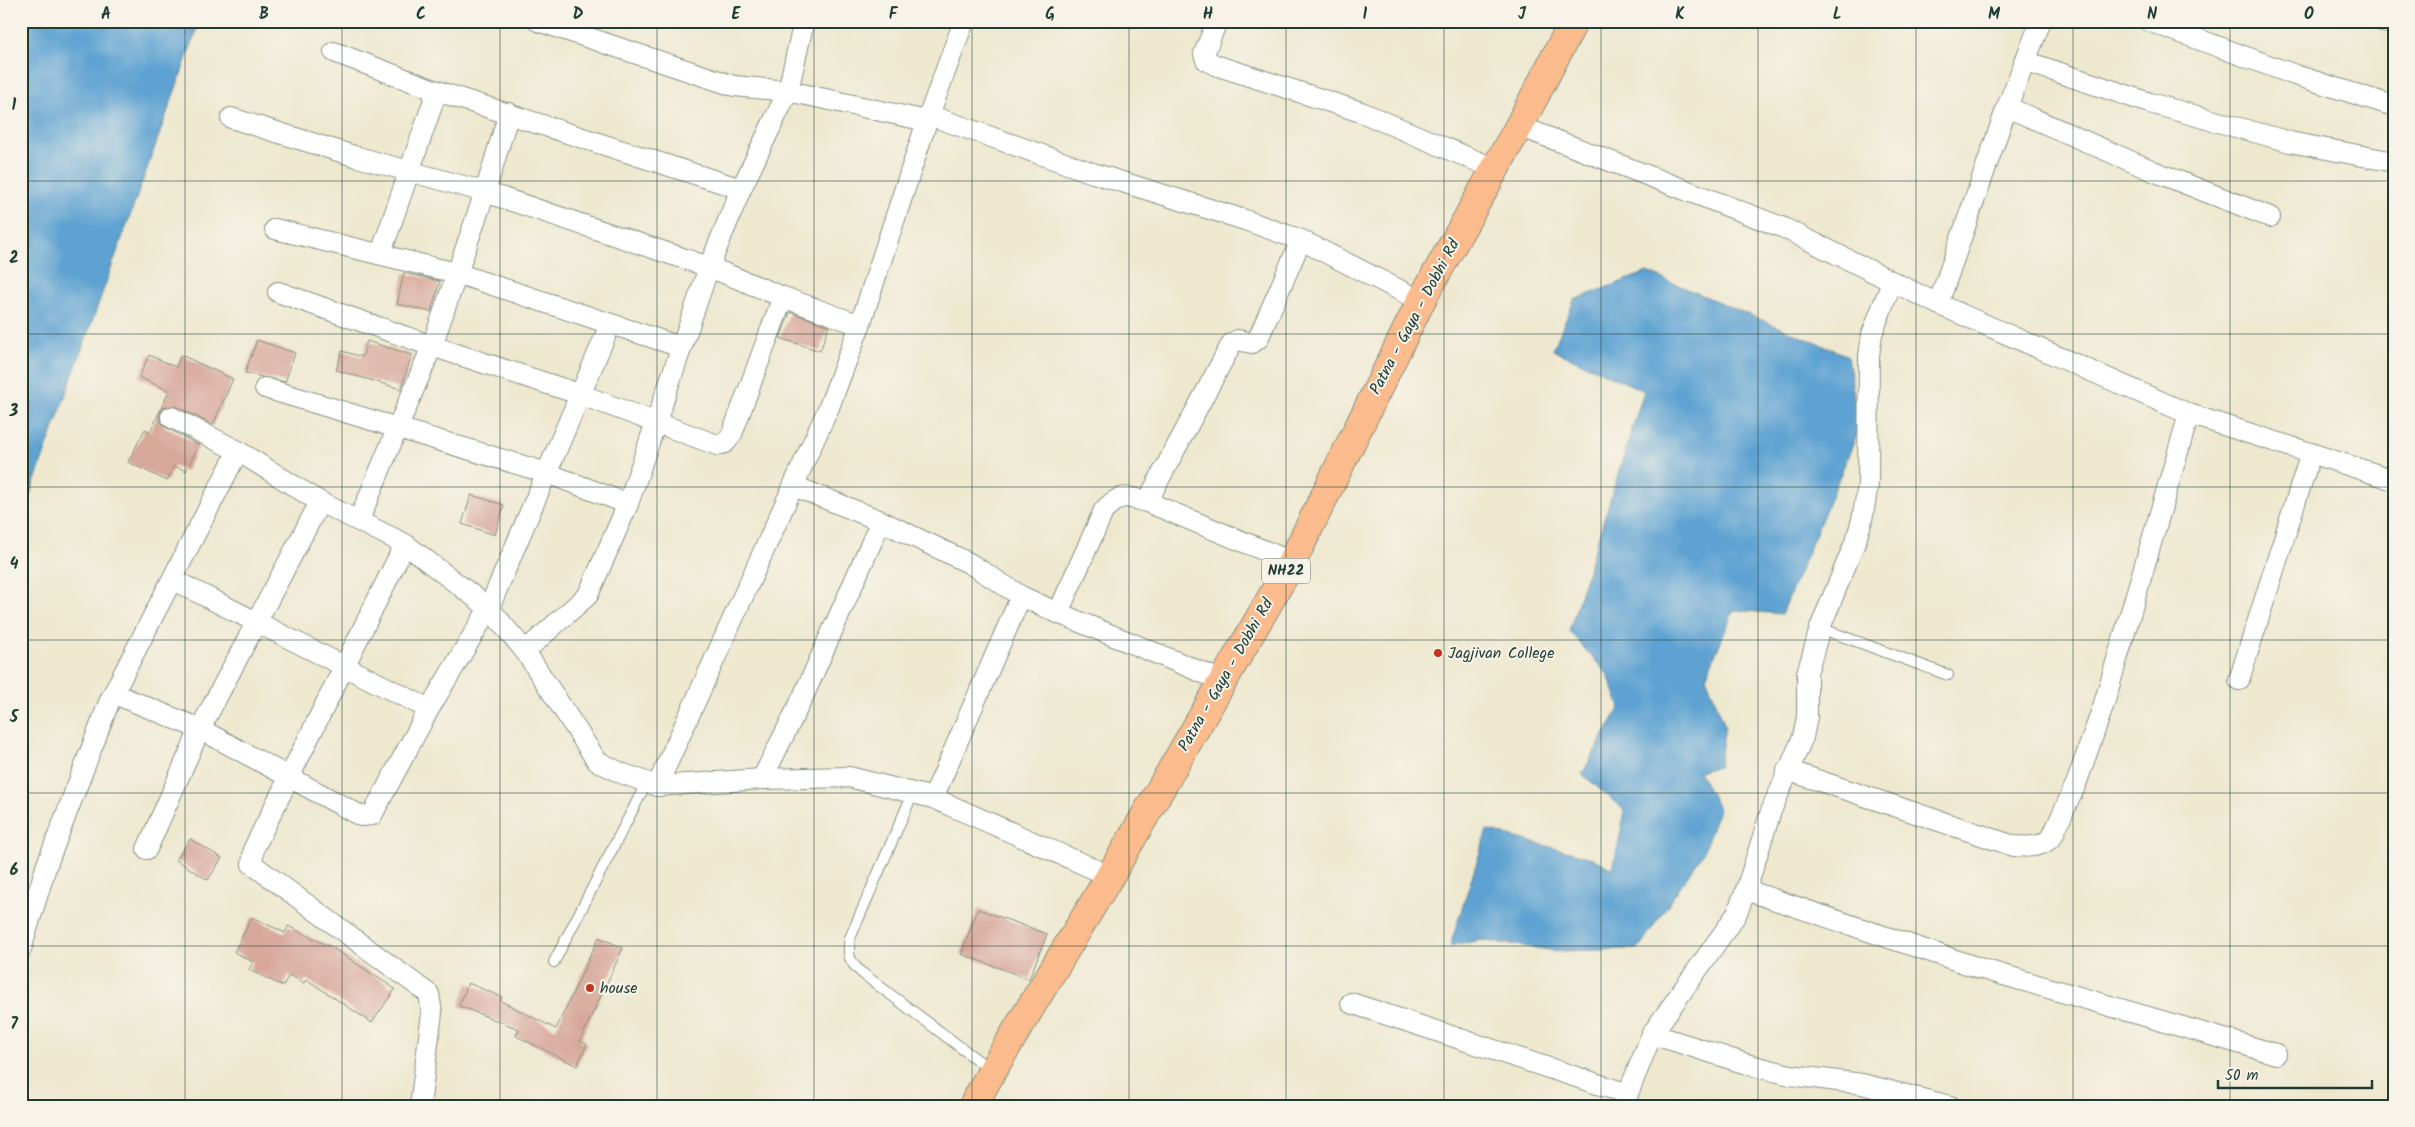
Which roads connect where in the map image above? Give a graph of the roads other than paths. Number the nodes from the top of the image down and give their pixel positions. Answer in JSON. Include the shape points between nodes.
{"nodes":[{"id":1,"x":538,"y":21,"type":"edge"},
{"id":2,"x":804,"y":21,"type":"edge"},
{"id":3,"x":964,"y":21,"type":"edge"},
{"id":4,"x":1217,"y":21,"type":"edge"},
{"id":5,"x":1574,"y":21,"type":"edge"},
{"id":6,"x":2041,"y":21,"type":"edge"},
{"id":7,"x":2150,"y":21,"type":"edge"},
{"id":8,"x":2382,"y":21,"type":"edge"},
{"id":9,"x":2394,"y":25,"type":"edge"},
{"id":10,"x":334,"y":52,"type":"dead end"},
{"id":11,"x":2024,"y":61,"type":"junction"},
{"id":12,"x":437,"y":91,"type":"junction"},
{"id":13,"x":788,"y":91,"type":"junction"},
{"id":14,"x":2394,"y":106,"type":"edge"},
{"id":15,"x":2007,"y":107,"type":"junction"},
{"id":16,"x":509,"y":114,"type":"junction"},
{"id":17,"x":231,"y":118,"type":"dead end"},
{"id":18,"x":928,"y":118,"type":"junction"},
{"id":19,"x":1519,"y":126,"type":"junction"},
{"id":20,"x":2394,"y":162,"type":"edge"},
{"id":21,"x":409,"y":169,"type":"junction"},
{"id":22,"x":1495,"y":169,"type":"junction"},
{"id":23,"x":741,"y":189,"type":"junction"},
{"id":24,"x":485,"y":192,"type":"junction"},
{"id":25,"x":2270,"y":218,"type":"dead end"},
{"id":26,"x":275,"y":229,"type":"dead end"},
{"id":27,"x":1302,"y":240,"type":"junction"},
{"id":28,"x":381,"y":253,"type":"junction"},
{"id":29,"x":709,"y":266,"type":"junction"},
{"id":30,"x":456,"y":273,"type":"junction"},
{"id":31,"x":1892,"y":282,"type":"junction"},
{"id":32,"x":278,"y":292,"type":"dead end"},
{"id":33,"x":783,"y":297,"type":"junction"},
{"id":34,"x":1421,"y":300,"type":"junction"},
{"id":35,"x":1938,"y":304,"type":"junction"},
{"id":36,"x":610,"y":325,"type":"junction"},
{"id":37,"x":860,"y":325,"type":"junction"},
{"id":38,"x":432,"y":346,"type":"junction"},
{"id":39,"x":681,"y":347,"type":"junction"},
{"id":40,"x":265,"y":388,"type":"dead end"},
{"id":41,"x":579,"y":394,"type":"junction"},
{"id":42,"x":2189,"y":414,"type":"junction"},
{"id":43,"x":171,"y":417,"type":"dead end"},
{"id":44,"x":655,"y":421,"type":"junction"},
{"id":45,"x":398,"y":429,"type":"junction"},
{"id":46,"x":238,"y":451,"type":"junction"},
{"id":47,"x":2311,"y":453,"type":"junction"},
{"id":48,"x":546,"y":473,"type":"junction"},
{"id":49,"x":2394,"y":480,"type":"edge"},
{"id":50,"x":794,"y":486,"type":"junction"},
{"id":51,"x":320,"y":502,"type":"junction"},
{"id":52,"x":1147,"y":502,"type":"junction"},
{"id":53,"x":628,"y":504,"type":"junction"},
{"id":54,"x":359,"y":520,"type":"junction"},
{"id":55,"x":881,"y":521,"type":"junction"},
{"id":56,"x":405,"y":544,"type":"junction"},
{"id":57,"x":1292,"y":562,"type":"junction"},
{"id":58,"x":173,"y":580,"type":"junction"},
{"id":59,"x":1021,"y":596,"type":"junction"},
{"id":60,"x":488,"y":608,"type":"junction"},
{"id":61,"x":1058,"y":613,"type":"junction"},
{"id":62,"x":256,"y":622,"type":"junction"},
{"id":63,"x":1820,"y":628,"type":"junction"},
{"id":64,"x":525,"y":651,"type":"junction"},
{"id":65,"x":344,"y":666,"type":"junction"},
{"id":66,"x":1948,"y":676,"type":"dead end"},
{"id":67,"x":2240,"y":680,"type":"dead end"},
{"id":68,"x":1223,"y":681,"type":"junction"},
{"id":69,"x":116,"y":694,"type":"junction"},
{"id":70,"x":429,"y":709,"type":"junction"},
{"id":71,"x":200,"y":729,"type":"junction"},
{"id":72,"x":1787,"y":770,"type":"junction"},
{"id":73,"x":290,"y":777,"type":"junction"},
{"id":74,"x":762,"y":779,"type":"junction"},
{"id":75,"x":652,"y":784,"type":"junction"},
{"id":76,"x":913,"y":793,"type":"junction"},
{"id":77,"x":933,"y":798,"type":"junction"},
{"id":78,"x":147,"y":849,"type":"dead end"},
{"id":79,"x":1110,"y":876,"type":"junction"},
{"id":80,"x":1746,"y":890,"type":"junction"},
{"id":81,"x":21,"y":948,"type":"edge"},
{"id":82,"x":554,"y":962,"type":"dead end"},
{"id":83,"x":1351,"y":1003,"type":"dead end"},
{"id":84,"x":1652,"y":1034,"type":"junction"},
{"id":85,"x":2276,"y":1054,"type":"dead end"},
{"id":86,"x":992,"y":1071,"type":"junction"},
{"id":87,"x":1625,"y":1100,"type":"edge"},
{"id":88,"x":420,"y":1106,"type":"edge"},
{"id":89,"x":973,"y":1106,"type":"edge"},
{"id":90,"x":1950,"y":1106,"type":"edge"}],
"edges":[{"from":1,"to":13,"type":"street","via":[[734,86]]},
{"from":2,"to":13,"type":"street"},
{"from":3,"to":18,"type":"street"},
{"from":4,"to":22,"type":"street","via":[[1204,54],[1206,60],[1215,65],[1361,112]]},
{"from":5,"to":19,"type":"main road","name":"Patna - Gaya - Dobhi Rd","number":"NH22"},
{"from":6,"to":11,"type":"street"},
{"from":7,"to":14,"type":"street","via":[[2294,75]]},
{"from":8,"to":9,"type":"street"},
{"from":10,"to":12,"type":"street"},
{"from":11,"to":15,"type":"street"},
{"from":11,"to":20,"type":"street","via":[[2150,103],[2290,142]]},
{"from":12,"to":16,"type":"street"},
{"from":12,"to":21,"type":"street"},
{"from":13,"to":18,"type":"street"},
{"from":13,"to":23,"type":"street"},
{"from":15,"to":25,"type":"street"},
{"from":15,"to":35,"type":"street"},
{"from":16,"to":23,"type":"street"},
{"from":16,"to":24,"type":"street"},
{"from":17,"to":21,"type":"street","via":[[354,156]]},
{"from":18,"to":27,"type":"street"},
{"from":18,"to":37,"type":"street"},
{"from":19,"to":22,"type":"main road","name":"Patna - Gaya - Dobhi Rd","number":"NH22"},
{"from":19,"to":31,"type":"street","via":[[1784,228]]},
{"from":21,"to":24,"type":"street"},
{"from":21,"to":28,"type":"street"},
{"from":22,"to":34,"type":"main road","name":"Patna - Gaya - Dobhi Rd","number":"NH22"},
{"from":23,"to":29,"type":"street"},
{"from":24,"to":29,"type":"street"},
{"from":24,"to":30,"type":"street"},
{"from":26,"to":28,"type":"street"},
{"from":27,"to":34,"type":"street"},
{"from":27,"to":52,"type":"street","via":[[1258,339],[1252,343],[1238,340],[1232,343]]},
{"from":28,"to":30,"type":"street"},
{"from":29,"to":33,"type":"street"},
{"from":29,"to":39,"type":"street"},
{"from":30,"to":36,"type":"street"},
{"from":30,"to":38,"type":"street"},
{"from":31,"to":35,"type":"street"},
{"from":31,"to":63,"type":"street","via":[[1872,334],[1869,356],[1868,485],[1862,520]]},
{"from":32,"to":38,"type":"street"},
{"from":33,"to":37,"type":"street"},
{"from":33,"to":44,"type":"street","via":[[732,434],[725,443],[717,445]]},
{"from":34,"to":57,"type":"main road","name":"Patna - Gaya - Dobhi Rd","number":"NH22"},
{"from":35,"to":42,"type":"street"},
{"from":36,"to":39,"type":"street"},
{"from":36,"to":41,"type":"street"},
{"from":37,"to":50,"type":"street"},
{"from":38,"to":41,"type":"street"},
{"from":38,"to":45,"type":"street"},
{"from":39,"to":44,"type":"street"},
{"from":40,"to":45,"type":"street"},
{"from":41,"to":44,"type":"street"},
{"from":41,"to":48,"type":"street"},
{"from":42,"to":47,"type":"street"},
{"from":42,"to":72,"type":"street","via":[[2103,707],[2076,784],[2052,837],[2046,843],[2032,847],[2014,846]]},
{"from":43,"to":46,"type":"street"},
{"from":44,"to":53,"type":"street"},
{"from":45,"to":48,"type":"street"},
{"from":45,"to":54,"type":"street"},
{"from":46,"to":51,"type":"street"},
{"from":46,"to":58,"type":"street"},
{"from":47,"to":49,"type":"street"},
{"from":47,"to":67,"type":"street"},
{"from":48,"to":53,"type":"street"},
{"from":48,"to":60,"type":"street"},
{"from":50,"to":55,"type":"street"},
{"from":50,"to":75,"type":"street"},
{"from":51,"to":54,"type":"street"},
{"from":51,"to":62,"type":"street"},
{"from":52,"to":57,"type":"street"},
{"from":52,"to":61,"type":"street","via":[[1124,496],[1104,510]]},
{"from":53,"to":64,"type":"street","via":[[588,595]]},
{"from":54,"to":56,"type":"street"},
{"from":55,"to":59,"type":"street","via":[[968,562]]},
{"from":55,"to":74,"type":"street","via":[[802,700]]},
{"from":56,"to":60,"type":"street"},
{"from":56,"to":65,"type":"street"},
{"from":57,"to":68,"type":"main road","name":"Patna - Gaya - Dobhi Rd","number":"NH22"},
{"from":58,"to":62,"type":"street"},
{"from":58,"to":69,"type":"street"},
{"from":59,"to":61,"type":"street"},
{"from":59,"to":77,"type":"street"},
{"from":60,"to":64,"type":"street"},
{"from":60,"to":70,"type":"street"},
{"from":61,"to":68,"type":"street"},
{"from":62,"to":65,"type":"street"},
{"from":62,"to":71,"type":"street"},
{"from":63,"to":66,"type":"lane"},
{"from":63,"to":72,"type":"street","via":[[1807,673],[1806,726]]},
{"from":64,"to":75,"type":"street","via":[[597,761]]},
{"from":65,"to":70,"type":"street"},
{"from":65,"to":73,"type":"street"},
{"from":68,"to":79,"type":"main road","name":"Patna - Gaya - Dobhi Rd","number":"NH22"},
{"from":69,"to":71,"type":"street"},
{"from":69,"to":81,"type":"street","via":[[110,700],[46,867]]},
{"from":70,"to":73,"type":"street","via":[[372,815],[361,816]]},
{"from":71,"to":73,"type":"street"},
{"from":71,"to":78,"type":"street"},
{"from":72,"to":80,"type":"street"},
{"from":73,"to":88,"type":"street","via":[[254,848],[252,864],[429,994],[432,1013]]},
{"from":74,"to":75,"type":"street"},
{"from":74,"to":76,"type":"street","via":[[850,777]]},
{"from":75,"to":82,"type":"lane"},
{"from":76,"to":77,"type":"street"},
{"from":76,"to":86,"type":"lane","via":[[850,938],[848,952],[851,963]]},
{"from":77,"to":79,"type":"street"},
{"from":79,"to":86,"type":"main road","name":"Patna - Gaya - Dobhi Rd","number":"NH22"},
{"from":80,"to":84,"type":"street","via":[[1730,926]]},
{"from":80,"to":85,"type":"street","via":[[1979,968]]},
{"from":83,"to":87,"type":"street"},
{"from":84,"to":87,"type":"street"},
{"from":84,"to":90,"type":"street","via":[[1790,1075],[1862,1084]]},
{"from":86,"to":89,"type":"main road","name":"Patna - Gaya - Dobhi Rd","number":"NH22"}]}
